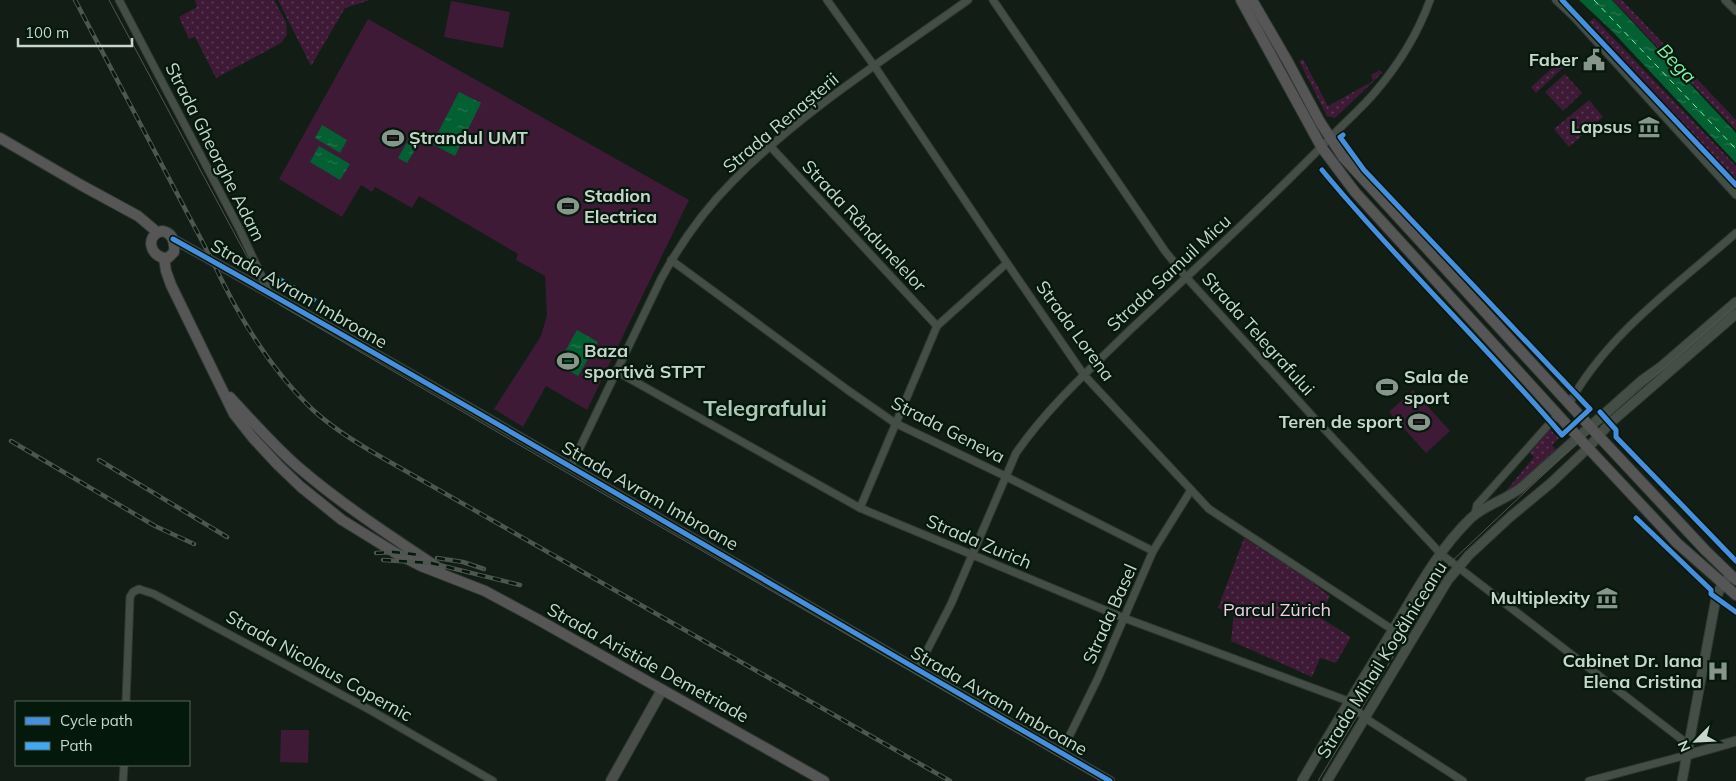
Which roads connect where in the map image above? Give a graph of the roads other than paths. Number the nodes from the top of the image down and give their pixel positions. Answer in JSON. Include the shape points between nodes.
{"nodes":[{"id":1,"x":119,"y":0,"type":"edge"},
{"id":2,"x":827,"y":0,"type":"edge"},
{"id":3,"x":968,"y":0,"type":"edge"},
{"id":4,"x":993,"y":0,"type":"edge"},
{"id":5,"x":1240,"y":0,"type":"edge"},
{"id":6,"x":1252,"y":0,"type":"edge"},
{"id":7,"x":1430,"y":0,"type":"edge"},
{"id":8,"x":1556,"y":0,"type":"edge"},
{"id":9,"x":1725,"y":0,"type":"edge"},
{"id":10,"x":1736,"y":11,"type":"edge"},
{"id":11,"x":875,"y":67,"type":"junction"},
{"id":12,"x":0,"y":138,"type":"edge"},
{"id":13,"x":1330,"y":138,"type":"junction"},
{"id":14,"x":770,"y":146,"type":"junction"},
{"id":15,"x":1322,"y":148,"type":"junction"},
{"id":16,"x":1736,"y":195,"type":"edge"},
{"id":17,"x":158,"y":232,"type":"junction"},
{"id":18,"x":1736,"y":233,"type":"edge"},
{"id":19,"x":173,"y":239,"type":"junction"},
{"id":20,"x":192,"y":250,"type":"junction"},
{"id":21,"x":174,"y":252,"type":"junction"},
{"id":22,"x":164,"y":258,"type":"junction"},
{"id":23,"x":672,"y":260,"type":"junction"},
{"id":24,"x":1007,"y":263,"type":"junction"},
{"id":25,"x":1186,"y":277,"type":"junction"},
{"id":26,"x":269,"y":292,"type":"junction"},
{"id":27,"x":1736,"y":302,"type":"edge"},
{"id":28,"x":1736,"y":314,"type":"edge"},
{"id":29,"x":937,"y":326,"type":"junction"},
{"id":30,"x":616,"y":372,"type":"junction"},
{"id":31,"x":1084,"y":375,"type":"junction"},
{"id":32,"x":222,"y":388,"type":"junction"},
{"id":33,"x":1570,"y":404,"type":"junction"},
{"id":34,"x":1558,"y":414,"type":"junction"},
{"id":35,"x":895,"y":423,"type":"junction"},
{"id":36,"x":1590,"y":426,"type":"junction"},
{"id":37,"x":1578,"y":436,"type":"junction"},
{"id":38,"x":1599,"y":436,"type":"junction"},
{"id":39,"x":1588,"y":448,"type":"junction"},
{"id":40,"x":571,"y":466,"type":"junction"},
{"id":41,"x":1005,"y":476,"type":"junction"},
{"id":42,"x":1191,"y":490,"type":"junction"},
{"id":43,"x":860,"y":508,"type":"junction"},
{"id":44,"x":1475,"y":514,"type":"junction"},
{"id":45,"x":1153,"y":551,"type":"junction"},
{"id":46,"x":1441,"y":554,"type":"junction"},
{"id":47,"x":973,"y":556,"type":"junction"},
{"id":48,"x":1458,"y":567,"type":"junction"},
{"id":49,"x":453,"y":578,"type":"junction"},
{"id":50,"x":1733,"y":578,"type":"edge"},
{"id":51,"x":1722,"y":584,"type":"junction"},
{"id":52,"x":1736,"y":595,"type":"edge"},
{"id":53,"x":1124,"y":618,"type":"junction"},
{"id":54,"x":1393,"y":630,"type":"junction"},
{"id":55,"x":918,"y":668,"type":"junction"},
{"id":56,"x":662,"y":690,"type":"junction"},
{"id":57,"x":126,"y":701,"type":"edge"},
{"id":58,"x":1348,"y":701,"type":"junction"},
{"id":59,"x":1365,"y":718,"type":"junction"},
{"id":60,"x":1736,"y":741,"type":"edge"},
{"id":61,"x":1689,"y":745,"type":"junction"},
{"id":62,"x":1061,"y":753,"type":"junction"},
{"id":63,"x":1687,"y":755,"type":"junction"},
{"id":64,"x":124,"y":766,"type":"edge"},
{"id":65,"x":123,"y":781,"type":"edge"},
{"id":66,"x":493,"y":781,"type":"edge"},
{"id":67,"x":611,"y":781,"type":"edge"},
{"id":68,"x":824,"y":781,"type":"edge"},
{"id":69,"x":1110,"y":781,"type":"edge"},
{"id":70,"x":1302,"y":781,"type":"edge"},
{"id":71,"x":1327,"y":781,"type":"edge"},
{"id":72,"x":1463,"y":781,"type":"edge"},
{"id":73,"x":1589,"y":781,"type":"edge"},
{"id":74,"x":1682,"y":781,"type":"edge"}],
"edges":[{"from":1,"to":26,"type":"street","name":"Strada Gheorghe Adam","via":[[240,230]]},
{"from":2,"to":11,"type":"street","name":"Strada Lorena"},
{"from":3,"to":11,"type":"street","name":"Strada Renașterii"},
{"from":4,"to":25,"type":"street","name":"Strada Telegrafului"},
{"from":5,"to":15,"type":"main road"},
{"from":6,"to":13,"type":"main road"},
{"from":7,"to":13,"type":"street","name":"Strada Samuil Micu","via":[[1395,67],[1376,92]]},
{"from":8,"to":16,"type":"street"},
{"from":9,"to":10,"type":"street"},
{"from":11,"to":14,"type":"street","name":"Strada Renașterii"},
{"from":11,"to":24,"type":"street","name":"Strada Lorena"},
{"from":12,"to":17,"type":"main road","via":[[138,216]]},
{"from":13,"to":15,"type":"street","name":"Strada Samuil Micu"},
{"from":13,"to":33,"type":"main road","via":[[1364,182]]},
{"from":14,"to":23,"type":"street","name":"Strada Renașterii","via":[[705,213]]},
{"from":14,"to":29,"type":"street","name":"Strada Rândunelelor"},
{"from":15,"to":25,"type":"street","name":"Strada Samuil Micu"},
{"from":15,"to":34,"type":"main road","via":[[1355,192]]},
{"from":17,"to":19,"type":"main road","via":[[165,231]]},
{"from":17,"to":22,"type":"main road","via":[[152,238],[152,248]]},
{"from":18,"to":33,"type":"street","via":[[1631,324],[1601,358]]},
{"from":19,"to":20,"type":"street","name":"Strada Avram Imbroane"},
{"from":19,"to":21,"type":"main road"},
{"from":20,"to":21,"type":"street","name":"Strada Avram Imbroane"},
{"from":20,"to":26,"type":"street","name":"Strada Avram Imbroane"},
{"from":21,"to":22,"type":"main road"},
{"from":22,"to":32,"type":"main road","name":"Strada Aristide Demetriade","via":[[171,285]]},
{"from":23,"to":30,"type":"street","name":"Strada Renașterii"},
{"from":23,"to":35,"type":"street","name":"Strada Geneva"},
{"from":24,"to":29,"type":"street"},
{"from":24,"to":31,"type":"street","name":"Strada Lorena"},
{"from":25,"to":31,"type":"street","name":"Strada Samuil Micu"},
{"from":25,"to":46,"type":"street","name":"Strada Telegrafului"},
{"from":26,"to":40,"type":"street","name":"Strada Avram Imbroane"},
{"from":27,"to":36,"type":"street","name":"Strada Mihail Kogălniceanu"},
{"from":28,"to":38,"type":"street","name":"Strada Mihail Kogălniceanu"},
{"from":29,"to":35,"type":"street"},
{"from":30,"to":40,"type":"street","name":"Strada Renașterii"},
{"from":30,"to":43,"type":"street","name":"Strada Zurich"},
{"from":31,"to":41,"type":"street","name":"Strada Samuil Micu","via":[[1029,434]]},
{"from":31,"to":42,"type":"street","name":"Strada Lorena"},
{"from":32,"to":49,"type":"main road","name":"Strada Aristide Demetriade","via":[[313,479]]},
{"from":32,"to":49,"type":"main road","name":"Strada Aristide Demetriade","via":[[234,414],[253,438],[301,487],[342,520],[394,552]]},
{"from":33,"to":36,"type":"main road"},
{"from":34,"to":37,"type":"main road"},
{"from":34,"to":44,"type":"street","name":"Strada Mihail Kogălniceanu","via":[[1476,505]]},
{"from":35,"to":41,"type":"street","name":"Strada Geneva"},
{"from":35,"to":43,"type":"street"},
{"from":36,"to":37,"type":"street","name":"Strada Mihail Kogălniceanu"},
{"from":36,"to":38,"type":"main road"},
{"from":37,"to":39,"type":"main road"},
{"from":37,"to":44,"type":"street","name":"Strada Mihail Kogălniceanu","via":[[1519,490]]},
{"from":38,"to":39,"type":"street","name":"Strada Mihail Kogălniceanu"},
{"from":38,"to":50,"type":"main road"},
{"from":39,"to":48,"type":"street","name":"Strada Mihail Kogălniceanu"},
{"from":39,"to":51,"type":"main road","via":[[1677,543]]},
{"from":40,"to":55,"type":"street","name":"Strada Avram Imbroane"},
{"from":41,"to":45,"type":"street","name":"Strada Geneva"},
{"from":41,"to":47,"type":"street","name":"Strada Samuil Micu"},
{"from":42,"to":45,"type":"street","name":"Strada Basel"},
{"from":42,"to":54,"type":"street","name":"Strada Lorena","via":[[1209,509]]},
{"from":43,"to":47,"type":"street","name":"Strada Zurich"},
{"from":44,"to":46,"type":"street","name":"Strada Mihail Kogălniceanu"},
{"from":45,"to":53,"type":"street","name":"Strada Basel"},
{"from":46,"to":48,"type":"street","name":"Strada Telegrafului"},
{"from":46,"to":54,"type":"street","name":"Strada Mihail Kogălniceanu"},
{"from":47,"to":53,"type":"street","name":"Strada Zurich"},
{"from":47,"to":55,"type":"street","name":"Strada Samuil Micu"},
{"from":48,"to":59,"type":"street","name":"Strada Mihail Kogălniceanu"},
{"from":48,"to":61,"type":"street","name":"Strada Telegrafului"},
{"from":49,"to":56,"type":"main road","name":"Strada Aristide Demetriade","via":[[512,606]]},
{"from":50,"to":51,"type":"street"},
{"from":51,"to":52,"type":"main road"},
{"from":51,"to":61,"type":"street","via":[[1716,598]]},
{"from":53,"to":58,"type":"street","name":"Strada Zurich"},
{"from":53,"to":62,"type":"street","name":"Strada Basel"},
{"from":54,"to":58,"type":"street","name":"Strada Mihail Kogălniceanu"},
{"from":55,"to":62,"type":"street","name":"Strada Avram Imbroane"},
{"from":56,"to":67,"type":"main road"},
{"from":56,"to":68,"type":"main road","name":"Strada Aristide Demetriade"},
{"from":57,"to":66,"type":"street","name":"Strada Nicolaus Copernic","via":[[130,597],[139,589],[154,594],[370,710]]},
{"from":58,"to":59,"type":"street"},
{"from":58,"to":70,"type":"street","name":"Strada Mihail Kogălniceanu"},
{"from":59,"to":71,"type":"street","name":"Strada Mihail Kogălniceanu"},
{"from":59,"to":72,"type":"street"},
{"from":60,"to":63,"type":"street"},
{"from":61,"to":63,"type":"street"},
{"from":62,"to":69,"type":"street","name":"Strada Avram Imbroane"},
{"from":63,"to":73,"type":"street"},
{"from":63,"to":74,"type":"street"},
{"from":64,"to":65,"type":"street"}]}
